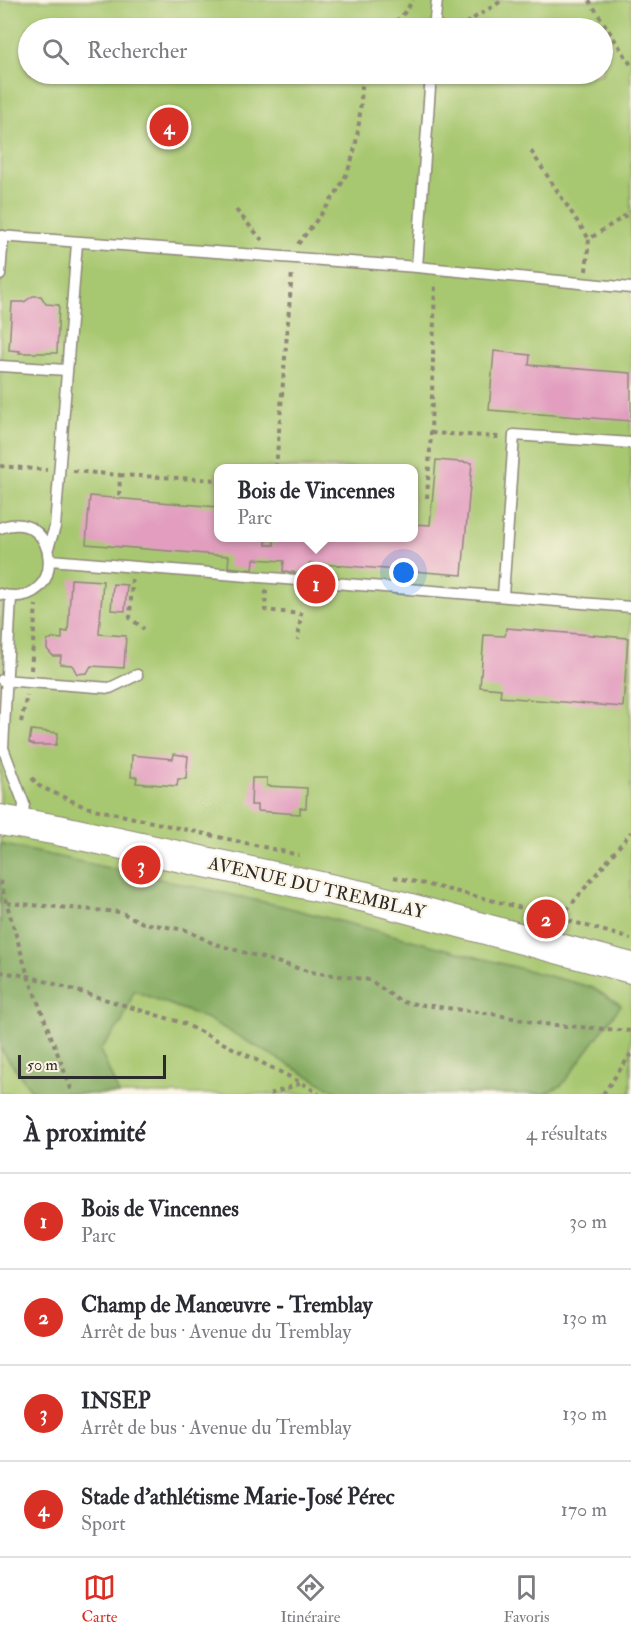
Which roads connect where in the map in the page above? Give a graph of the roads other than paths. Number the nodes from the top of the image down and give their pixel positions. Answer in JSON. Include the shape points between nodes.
{"nodes":[{"id":1,"x":437,"y":0,"type":"edge"},
{"id":2,"x":435,"y":18,"type":"edge"},
{"id":3,"x":430,"y":84,"type":"edge"},
{"id":4,"x":2,"y":236,"type":"edge"},
{"id":5,"x":76,"y":243,"type":"junction"},
{"id":6,"x":417,"y":267,"type":"junction"},
{"id":7,"x":0,"y":275,"type":"edge"},
{"id":8,"x":631,"y":288,"type":"edge"},
{"id":9,"x":0,"y":366,"type":"edge"},
{"id":10,"x":67,"y":370,"type":"junction"},
{"id":11,"x":631,"y":443,"type":"edge"},
{"id":12,"x":0,"y":528,"type":"edge"},
{"id":13,"x":48,"y":548,"type":"junction"},
{"id":14,"x":50,"y":560,"type":"junction"},
{"id":15,"x":5,"y":595,"type":"edge"},
{"id":16,"x":503,"y":596,"type":"junction"},
{"id":17,"x":631,"y":607,"type":"edge"},
{"id":18,"x":137,"y":675,"type":"dead end"},
{"id":19,"x":3,"y":680,"type":"edge"},
{"id":20,"x":2,"y":750,"type":"edge"},
{"id":21,"x":11,"y":821,"type":"edge"},
{"id":22,"x":631,"y":968,"type":"edge"}],
"edges":[{"from":1,"to":2,"type":"lane"},
{"from":3,"to":6,"type":"lane"},
{"from":4,"to":5,"type":"lane"},
{"from":4,"to":7,"type":"lane"},
{"from":5,"to":6,"type":"lane"},
{"from":5,"to":10,"type":"lane"},
{"from":6,"to":8,"type":"lane"},
{"from":9,"to":10,"type":"lane"},
{"from":10,"to":13,"type":"lane","via":[[55,527]]},
{"from":11,"to":16,"type":"lane","via":[[514,435]]},
{"from":12,"to":13,"type":"lane","via":[[24,526],[42,538]]},
{"from":13,"to":14,"type":"lane"},
{"from":14,"to":15,"type":"lane","via":[[49,572],[34,591],[23,596]]},
{"from":14,"to":16,"type":"lane"},
{"from":15,"to":19,"type":"lane"},
{"from":16,"to":17,"type":"lane"},
{"from":18,"to":19,"type":"lane","via":[[110,688]]},
{"from":19,"to":20,"type":"lane"},
{"from":20,"to":21,"type":"lane","via":[[24,804]]},
{"from":21,"to":22,"type":"main road","name":"AVENUE DU TREMBLAY","via":[[366,897]]}]}
